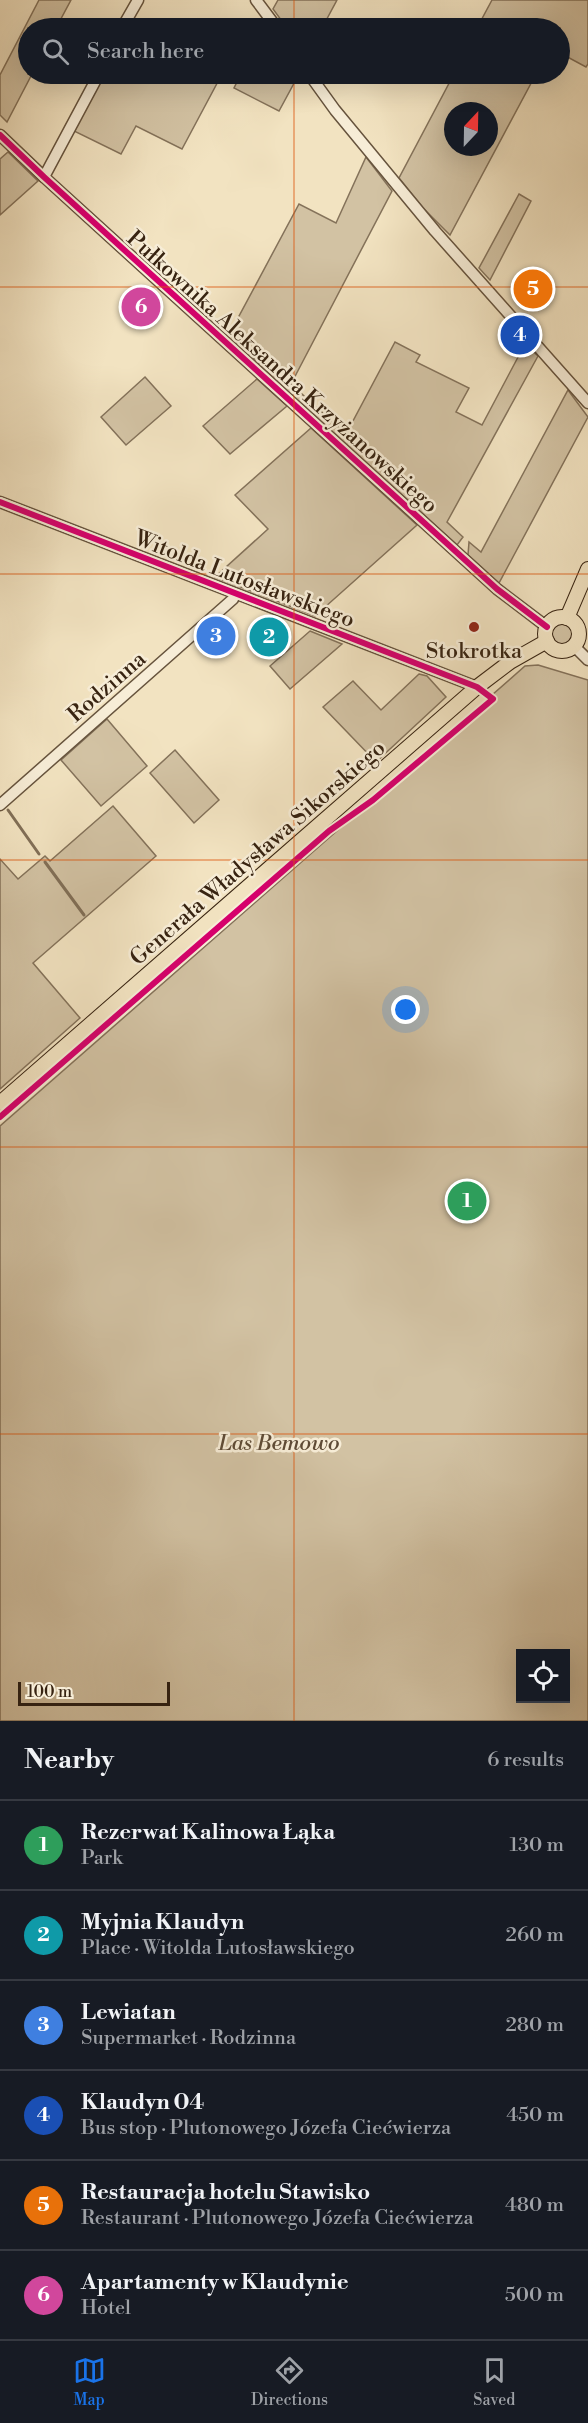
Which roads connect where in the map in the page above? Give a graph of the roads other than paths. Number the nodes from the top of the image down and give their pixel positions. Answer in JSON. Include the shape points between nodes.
{"nodes":[{"id":1,"x":138,"y":0,"type":"edge"},
{"id":2,"x":256,"y":0,"type":"edge"},
{"id":3,"x":128,"y":18,"type":"edge"},
{"id":4,"x":270,"y":18,"type":"edge"},
{"id":5,"x":94,"y":84,"type":"edge"},
{"id":6,"x":316,"y":84,"type":"edge"},
{"id":7,"x":0,"y":135,"type":"edge"},
{"id":8,"x":44,"y":177,"type":"junction"},
{"id":9,"x":588,"y":403,"type":"edge"},
{"id":10,"x":2,"y":507,"type":"edge"},
{"id":11,"x":588,"y":569,"type":"edge"},
{"id":12,"x":235,"y":594,"type":"junction"},
{"id":13,"x":567,"y":618,"type":"junction"},
{"id":14,"x":547,"y":634,"type":"junction"},
{"id":15,"x":574,"y":646,"type":"junction"},
{"id":16,"x":588,"y":660,"type":"edge"},
{"id":17,"x":477,"y":687,"type":"junction"},
{"id":18,"x":0,"y":805,"type":"edge"},
{"id":19,"x":0,"y":1103,"type":"edge"}],
"edges":[{"from":1,"to":3,"type":"street"},
{"from":2,"to":4,"type":"street"},
{"from":5,"to":8,"type":"street"},
{"from":6,"to":9,"type":"street","via":[[435,231]]},
{"from":7,"to":8,"type":"street","name":"Pułkownika Aleksandra Krzyżanowskiego"},
{"from":8,"to":14,"type":"street","name":"Pułkownika Aleksandra Krzyżanowskiego"},
{"from":10,"to":12,"type":"street","name":"Witolda Lutosławskiego"},
{"from":11,"to":13,"type":"main road"},
{"from":12,"to":17,"type":"street","name":"Witolda Lutosławskiego"},
{"from":12,"to":18,"type":"street","name":"Rodzinna"},
{"from":13,"to":14,"type":"main road","via":[[555,620]]},
{"from":13,"to":15,"type":"main road","via":[[579,631]]},
{"from":14,"to":15,"type":"main road","via":[[560,651]]},
{"from":14,"to":17,"type":"main road","name":"Generała Władysława Sikorskiego"},
{"from":15,"to":16,"type":"street"},
{"from":17,"to":19,"type":"main road","name":"Generała Władysława Sikorskiego"}]}
